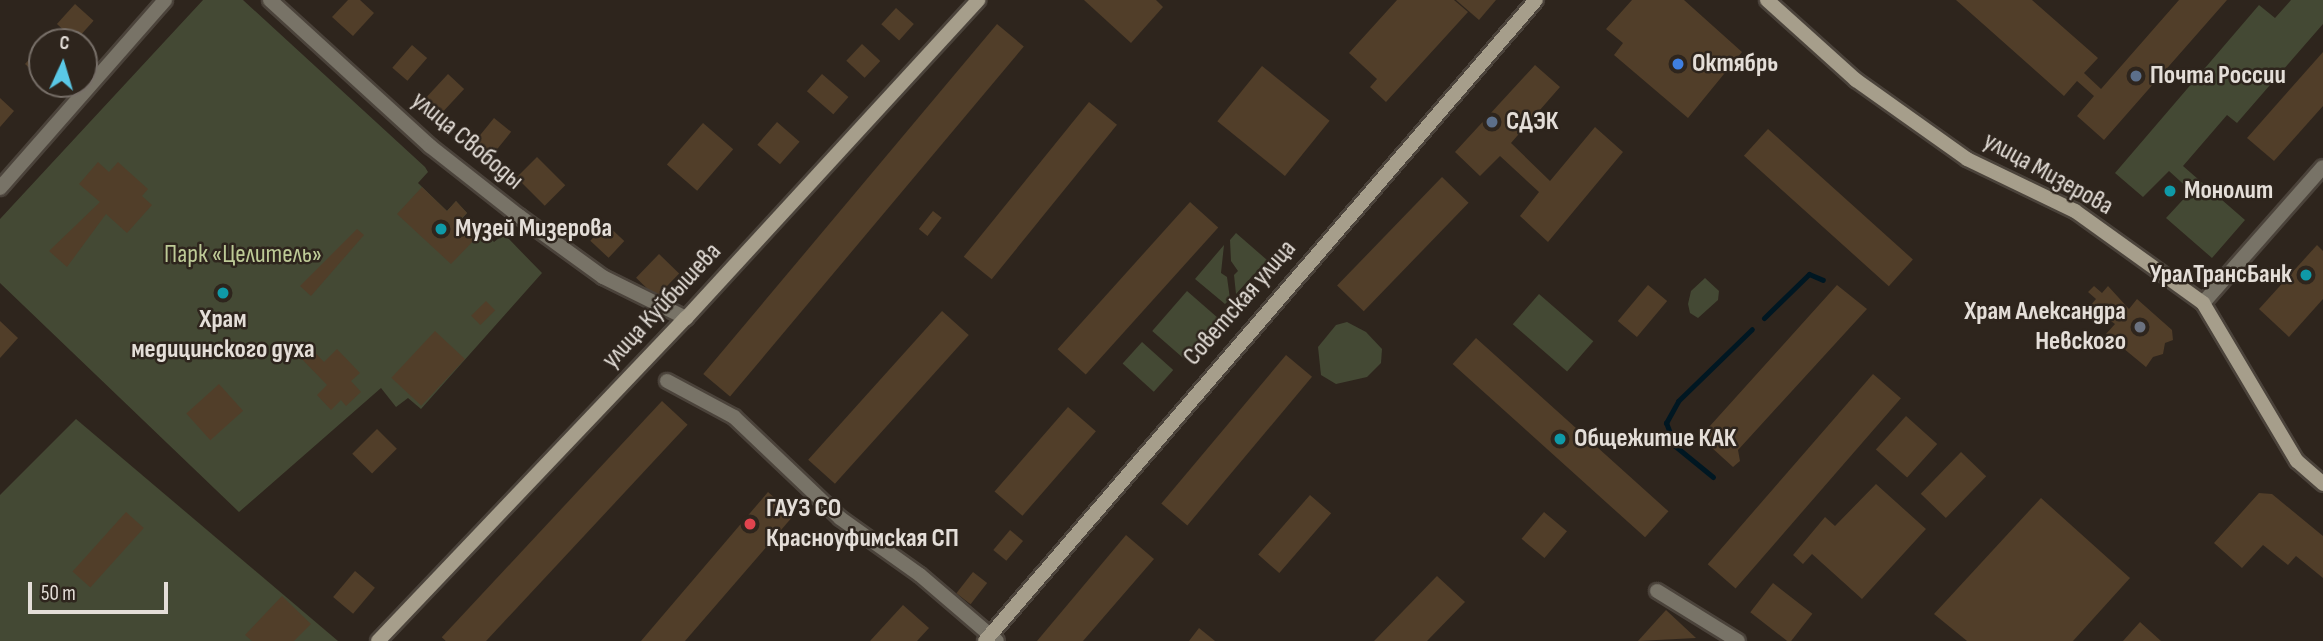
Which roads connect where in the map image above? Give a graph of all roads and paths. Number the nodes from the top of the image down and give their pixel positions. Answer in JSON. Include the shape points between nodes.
{"nodes":[{"id":1,"x":165,"y":0,"type":"edge"},
{"id":2,"x":270,"y":0,"type":"edge"},
{"id":3,"x":978,"y":0,"type":"edge"},
{"id":4,"x":1536,"y":0,"type":"edge"},
{"id":5,"x":1767,"y":0,"type":"edge"},
{"id":6,"x":2323,"y":167,"type":"edge"},
{"id":7,"x":0,"y":188,"type":"edge"},
{"id":8,"x":2203,"y":303,"type":"junction"},
{"id":9,"x":686,"y":318,"type":"junction"},
{"id":10,"x":667,"y":381,"type":"dead end"},
{"id":11,"x":2323,"y":484,"type":"edge"},
{"id":12,"x":1657,"y":591,"type":"dead end"},
{"id":13,"x":991,"y":639,"type":"edge"},
{"id":14,"x":378,"y":641,"type":"edge"},
{"id":15,"x":1738,"y":641,"type":"edge"}],
"edges":[{"from":1,"to":7,"type":"street"},
{"from":2,"to":9,"type":"street","name":"улица Свободы","via":[[430,146],[519,216],[603,277]]},
{"from":3,"to":9,"type":"main road","name":"улица Куйбышева"},
{"from":4,"to":13,"type":"main road","name":"Советская улица"},
{"from":5,"to":8,"type":"main road","name":"улица Мизерова","via":[[1856,80],[1966,159],[2075,211]]},
{"from":6,"to":8,"type":"street"},
{"from":8,"to":11,"type":"main road","name":"улица Мизерова","via":[[2297,461]]},
{"from":9,"to":14,"type":"main road","name":"улица Куйбышева"},
{"from":10,"to":13,"type":"street","via":[[734,417],[839,518],[920,575]]},
{"from":12,"to":15,"type":"street"}]}
